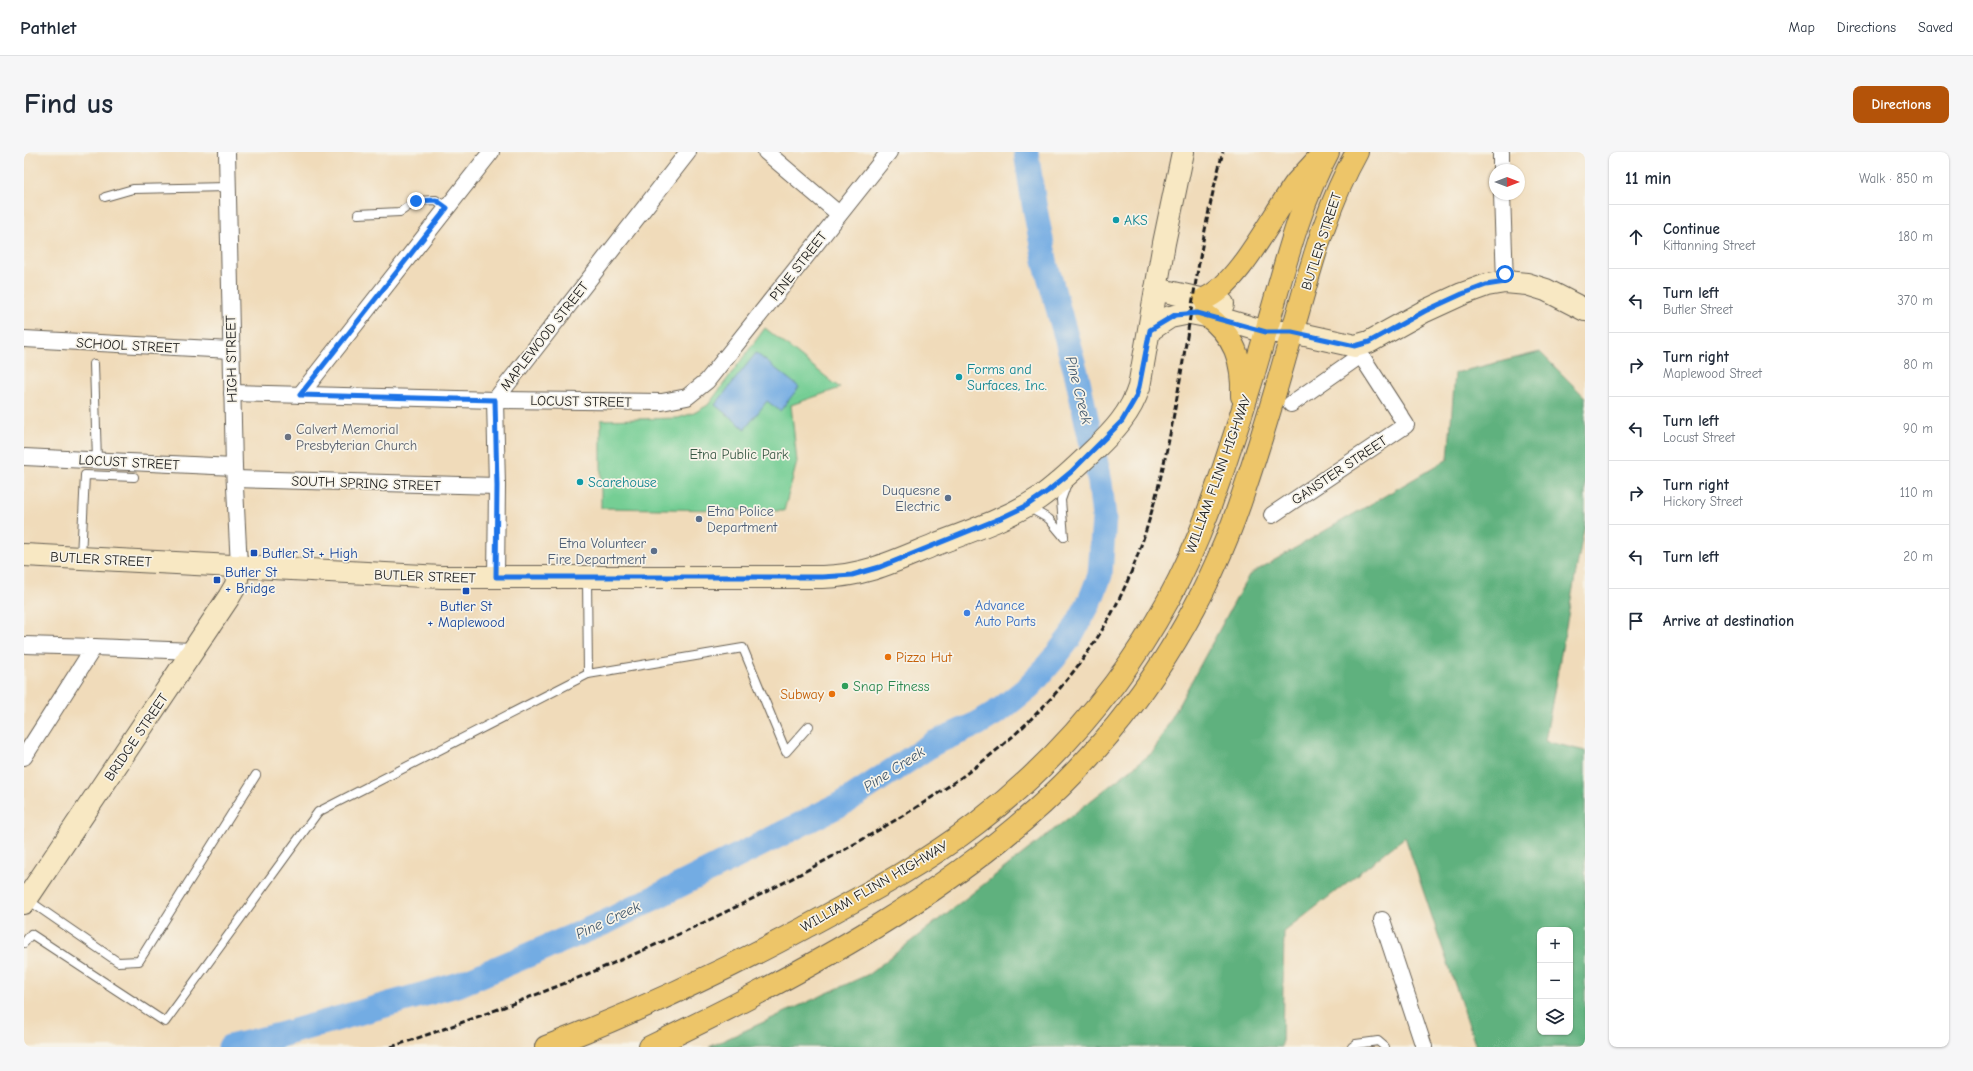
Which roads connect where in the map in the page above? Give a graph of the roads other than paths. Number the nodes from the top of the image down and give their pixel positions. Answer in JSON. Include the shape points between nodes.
{"nodes":[{"id":1,"x":226,"y":152,"type":"edge"},
{"id":2,"x":491,"y":152,"type":"edge"},
{"id":3,"x":688,"y":152,"type":"edge"},
{"id":4,"x":766,"y":152,"type":"edge"},
{"id":5,"x":889,"y":152,"type":"edge"},
{"id":6,"x":1184,"y":152,"type":"edge"},
{"id":7,"x":1324,"y":152,"type":"edge"},
{"id":8,"x":1328,"y":152,"type":"edge"},
{"id":9,"x":1357,"y":152,"type":"edge"},
{"id":10,"x":1501,"y":152,"type":"edge"},
{"id":11,"x":1501,"y":164,"type":"edge"},
{"id":12,"x":227,"y":187,"type":"junction"},
{"id":13,"x":105,"y":196,"type":"dead end"},
{"id":14,"x":1502,"y":200,"type":"edge"},
{"id":15,"x":447,"y":208,"type":"junction"},
{"id":16,"x":358,"y":214,"type":"dead end"},
{"id":17,"x":839,"y":214,"type":"junction"},
{"id":18,"x":1505,"y":282,"type":"junction"},
{"id":19,"x":1156,"y":289,"type":"junction"},
{"id":20,"x":1204,"y":307,"type":"junction"},
{"id":21,"x":1585,"y":310,"type":"edge"},
{"id":22,"x":1268,"y":324,"type":"junction"},
{"id":23,"x":1150,"y":330,"type":"junction"},
{"id":24,"x":1292,"y":332,"type":"junction"},
{"id":25,"x":24,"y":339,"type":"edge"},
{"id":26,"x":231,"y":350,"type":"junction"},
{"id":27,"x":1358,"y":351,"type":"junction"},
{"id":28,"x":94,"y":364,"type":"dead end"},
{"id":29,"x":707,"y":381,"type":"joint"},
{"id":30,"x":232,"y":393,"type":"junction"},
{"id":31,"x":300,"y":395,"type":"junction"},
{"id":32,"x":495,"y":400,"type":"junction"},
{"id":33,"x":1291,"y":404,"type":"dead end"},
{"id":34,"x":1239,"y":421,"type":"junction"},
{"id":35,"x":24,"y":457,"type":"edge"},
{"id":36,"x":97,"y":461,"type":"junction"},
{"id":37,"x":1072,"y":471,"type":"junction"},
{"id":38,"x":235,"y":473,"type":"junction"},
{"id":39,"x":134,"y":477,"type":"dead end"},
{"id":40,"x":497,"y":486,"type":"junction"},
{"id":41,"x":1026,"y":506,"type":"junction"},
{"id":42,"x":1272,"y":514,"type":"dead end"},
{"id":43,"x":24,"y":554,"type":"edge"},
{"id":44,"x":81,"y":558,"type":"junction"},
{"id":45,"x":239,"y":567,"type":"junction"},
{"id":46,"x":496,"y":577,"type":"junction"},
{"id":47,"x":586,"y":577,"type":"junction"},
{"id":48,"x":24,"y":645,"type":"edge"},
{"id":49,"x":94,"y":647,"type":"junction"},
{"id":50,"x":193,"y":652,"type":"junction"},
{"id":51,"x":588,"y":674,"type":"junction"},
{"id":52,"x":809,"y":726,"type":"dead end"},
{"id":53,"x":24,"y":757,"type":"edge"},
{"id":54,"x":256,"y":775,"type":"dead end"},
{"id":55,"x":26,"y":901,"type":"edge"},
{"id":56,"x":1382,"y":920,"type":"dead end"},
{"id":57,"x":24,"y":943,"type":"edge"},
{"id":58,"x":546,"y":1047,"type":"edge"},
{"id":59,"x":650,"y":1047,"type":"edge"},
{"id":60,"x":1352,"y":1047,"type":"edge"},
{"id":61,"x":1385,"y":1047,"type":"edge"},
{"id":62,"x":1424,"y":1047,"type":"edge"}],
"edges":[{"from":1,"to":12,"type":"street","name":"HIGH STREET"},
{"from":2,"to":15,"type":"street"},
{"from":3,"to":32,"type":"street","name":"MAPLEWOOD STREET"},
{"from":4,"to":17,"type":"street"},
{"from":5,"to":17,"type":"street","name":"PINE STREET"},
{"from":6,"to":19,"type":"street","name":"BUTLER STREET","via":[[1169,214]]},
{"from":7,"to":20,"type":"highway","via":[[1297,183],[1230,280]]},
{"from":8,"to":22,"type":"highway","name":"BUTLER STREET","via":[[1303,210]]},
{"from":9,"to":24,"type":"highway","name":"BUTLER STREET","via":[[1339,186],[1321,232]]},
{"from":10,"to":11,"type":"street"},
{"from":12,"to":13,"type":"lane","via":[[133,189]]},
{"from":12,"to":26,"type":"street","name":"HIGH STREET"},
{"from":14,"to":18,"type":"street"},
{"from":15,"to":16,"type":"lane","via":[[436,200],[416,201],[400,212]]},
{"from":15,"to":31,"type":"street"},
{"from":17,"to":29,"type":"street","name":"PINE STREET"},
{"from":18,"to":21,"type":"street","via":[[1526,284],[1546,290]]},
{"from":18,"to":27,"type":"street","via":[[1486,285],[1425,311],[1369,342]]},
{"from":19,"to":20,"type":"street"},
{"from":19,"to":23,"type":"street","name":"BUTLER STREET"},
{"from":20,"to":22,"type":"street"},
{"from":20,"to":23,"type":"street","via":[[1190,313],[1175,315]]},
{"from":20,"to":34,"type":"highway","via":[[1224,330],[1238,356],[1242,390]]},
{"from":22,"to":24,"type":"street"},
{"from":22,"to":34,"type":"highway","name":"WILLIAM FLINN HIGHWAY"},
{"from":23,"to":37,"type":"street","name":"BUTLER STREET","via":[[1136,397],[1112,433]]},
{"from":24,"to":27,"type":"street"},
{"from":24,"to":59,"type":"highway","name":"WILLIAM FLINN HIGHWAY","via":[[1242,496],[1228,535],[1200,597],[1152,678],[1115,727],[1076,771],[1000,840],[909,905],[794,974]]},
{"from":25,"to":26,"type":"street","name":"SCHOOL STREET"},
{"from":26,"to":30,"type":"street","name":"HIGH STREET"},
{"from":27,"to":33,"type":"street"},
{"from":27,"to":42,"type":"street","name":"GANSTER STREET","via":[[1406,425]]},
{"from":28,"to":36,"type":"lane"},
{"from":29,"to":32,"type":"street","name":"LOCUST STREET","via":[[687,397],[662,402]]},
{"from":30,"to":31,"type":"street","name":"LOCUST STREET"},
{"from":30,"to":38,"type":"street","name":"HIGH STREET"},
{"from":31,"to":32,"type":"street","name":"LOCUST STREET"},
{"from":32,"to":40,"type":"street","name":"MAPLEWOOD STREET"},
{"from":34,"to":58,"type":"highway","name":"WILLIAM FLINN HIGHWAY","via":[[1208,514],[1178,581],[1152,628],[1121,675],[1092,712],[1056,753],[1018,789],[935,852],[820,919],[695,983]]},
{"from":35,"to":36,"type":"street","name":"LOCUST STREET"},
{"from":36,"to":38,"type":"street","name":"LOCUST STREET"},
{"from":37,"to":41,"type":"street","name":"BUTLER STREET"},
{"from":37,"to":41,"type":"lane","via":[[1061,500],[1064,537],[1049,520]]},
{"from":38,"to":40,"type":"street","name":"SOUTH SPRING STREET"},
{"from":38,"to":45,"type":"street","name":"HIGH STREET"},
{"from":39,"to":44,"type":"lane","via":[[84,475]]},
{"from":40,"to":46,"type":"street","name":"MAPLEWOOD STREET"},
{"from":41,"to":47,"type":"street","name":"BUTLER STREET","via":[[886,565],[852,575]]},
{"from":43,"to":44,"type":"street","name":"BUTLER STREET"},
{"from":44,"to":45,"type":"street","name":"BUTLER STREET"},
{"from":45,"to":46,"type":"street","name":"BUTLER STREET"},
{"from":45,"to":50,"type":"street","name":"BRIDGE STREET","via":[[233,590]]},
{"from":46,"to":47,"type":"street","name":"BUTLER STREET"},
{"from":47,"to":51,"type":"lane"},
{"from":48,"to":49,"type":"street"},
{"from":49,"to":50,"type":"street"},
{"from":49,"to":53,"type":"street"},
{"from":50,"to":55,"type":"street","name":"BRIDGE STREET"},
{"from":51,"to":52,"type":"lane","via":[[743,648],[786,752]]},
{"from":51,"to":57,"type":"lane","via":[[318,812],[165,1022],[31,934]]},
{"from":54,"to":55,"type":"lane","via":[[138,961],[118,962]]},
{"from":56,"to":62,"type":"street"},
{"from":60,"to":61,"type":"lane","via":[[1356,1044],[1378,1041]]}]}
